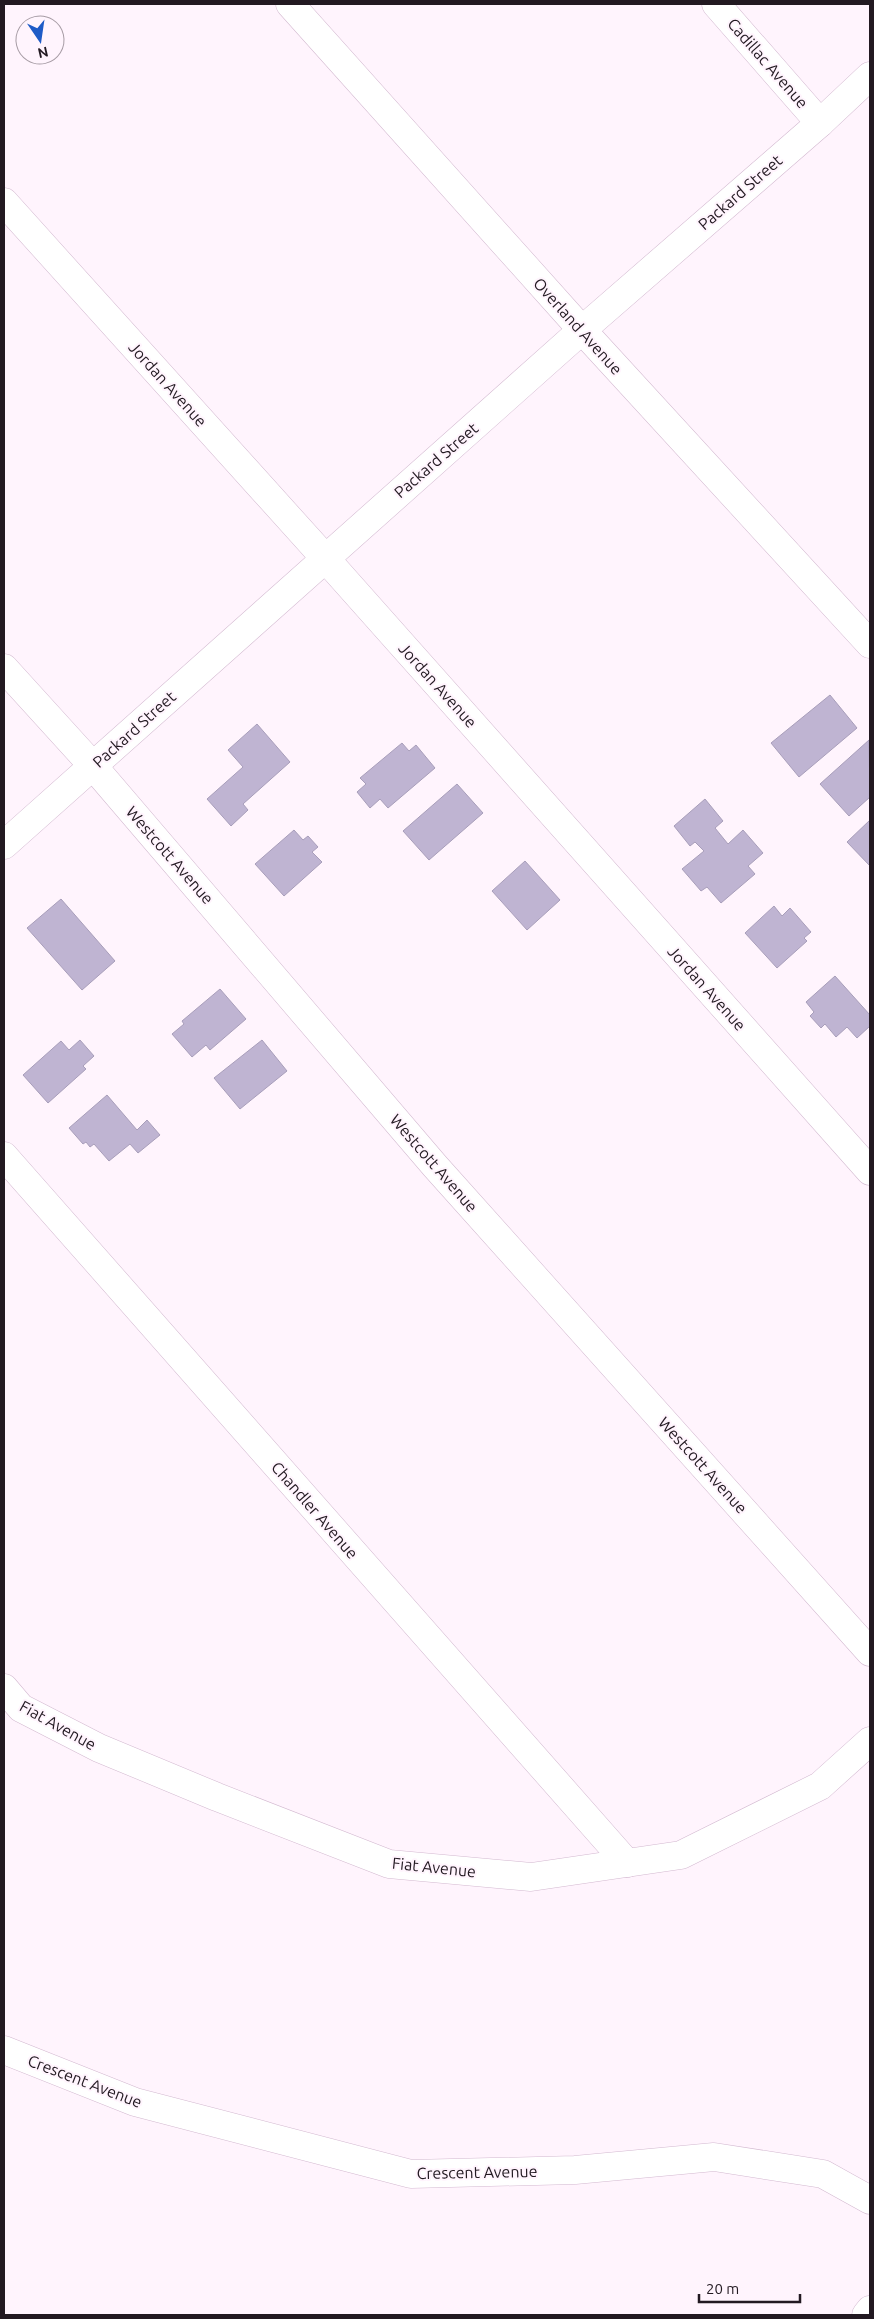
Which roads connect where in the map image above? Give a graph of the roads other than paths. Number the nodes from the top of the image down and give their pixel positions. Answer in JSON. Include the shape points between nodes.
{"nodes":[{"id":1,"x":290,"y":4,"type":"edge"},
{"id":2,"x":716,"y":4,"type":"edge"},
{"id":3,"x":870,"y":76,"type":"edge"},
{"id":4,"x":820,"y":123,"type":"junction"},
{"id":5,"x":4,"y":202,"type":"edge"},
{"id":6,"x":582,"y":330,"type":"junction"},
{"id":7,"x":325,"y":558,"type":"junction"},
{"id":8,"x":870,"y":644,"type":"edge"},
{"id":9,"x":4,"y":668,"type":"edge"},
{"id":10,"x":93,"y":766,"type":"junction"},
{"id":11,"x":4,"y":845,"type":"edge"},
{"id":12,"x":4,"y":1156,"type":"edge"},
{"id":13,"x":870,"y":1171,"type":"edge"},
{"id":14,"x":870,"y":1652,"type":"edge"},
{"id":15,"x":4,"y":1688,"type":"edge"},
{"id":16,"x":870,"y":1742,"type":"edge"},
{"id":17,"x":627,"y":1863,"type":"junction"},
{"id":18,"x":4,"y":2050,"type":"edge"},
{"id":19,"x":870,"y":2200,"type":"edge"},
{"id":20,"x":870,"y":2310,"type":"edge"},
{"id":21,"x":866,"y":2315,"type":"edge"}],
"edges":[{"from":1,"to":6,"type":"street","name":"Overland Avenue"},
{"from":2,"to":4,"type":"street","name":"Cadillac Avenue"},
{"from":3,"to":4,"type":"street","name":"Packard Street"},
{"from":4,"to":6,"type":"street","name":"Packard Street"},
{"from":5,"to":7,"type":"street","name":"Jordan Avenue"},
{"from":6,"to":7,"type":"street","name":"Packard Street"},
{"from":6,"to":8,"type":"street","name":"Overland Avenue"},
{"from":7,"to":10,"type":"street","name":"Packard Street"},
{"from":7,"to":13,"type":"street","name":"Jordan Avenue"},
{"from":9,"to":10,"type":"street","name":"Westcott Avenue"},
{"from":10,"to":11,"type":"street","name":"Packard Street"},
{"from":10,"to":14,"type":"street","name":"Westcott Avenue","via":[[436,1166]]},
{"from":12,"to":17,"type":"street","name":"Chandler Avenue"},
{"from":15,"to":17,"type":"street","name":"Fiat Avenue","via":[[21,1708],[99,1748],[389,1864],[531,1877]]},
{"from":16,"to":17,"type":"street","name":"Fiat Avenue","via":[[812,1790],[681,1855]]},
{"from":18,"to":19,"type":"street","name":"Crescent Avenue","via":[[135,2102],[412,2174],[575,2170],[714,2158],[823,2174]]},
{"from":20,"to":21,"type":"street"}]}
